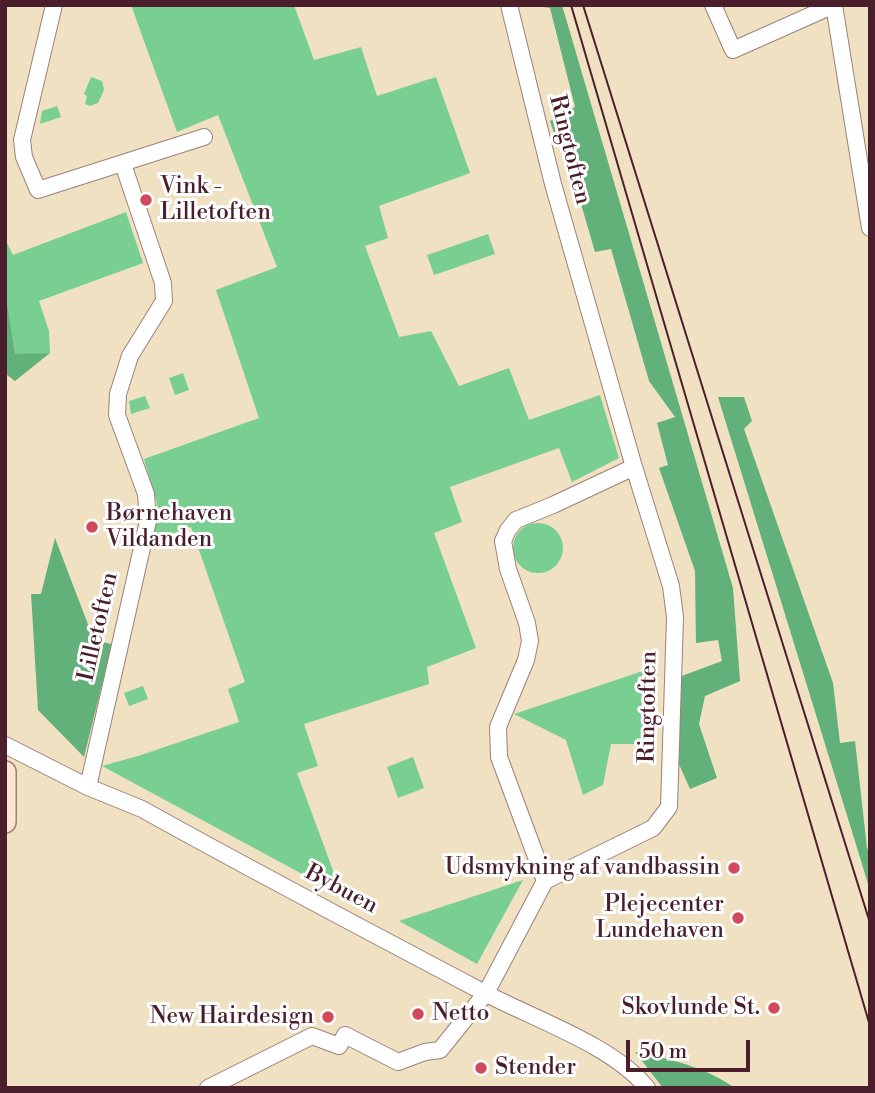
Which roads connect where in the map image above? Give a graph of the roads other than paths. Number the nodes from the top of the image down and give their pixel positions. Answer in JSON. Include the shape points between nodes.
{"nodes":[{"id":1,"x":54,"y":5,"type":"edge"},
{"id":2,"x":509,"y":5,"type":"edge"},
{"id":3,"x":713,"y":5,"type":"edge"},
{"id":4,"x":834,"y":5,"type":"edge"},
{"id":5,"x":204,"y":137,"type":"dead end"},
{"id":6,"x":123,"y":164,"type":"junction"},
{"id":7,"x":869,"y":218,"type":"edge"},
{"id":8,"x":634,"y":467,"type":"junction"},
{"id":9,"x":5,"y":745,"type":"edge"},
{"id":10,"x":5,"y":772,"type":"edge"},
{"id":11,"x":88,"y":787,"type":"junction"},
{"id":12,"x":5,"y":822,"type":"edge"},
{"id":13,"x":545,"y":881,"type":"junction"},
{"id":14,"x":486,"y":993,"type":"junction"},
{"id":15,"x":208,"y":1088,"type":"edge"},
{"id":16,"x":647,"y":1088,"type":"edge"}],
"edges":[{"from":1,"to":6,"type":"street","via":[[22,140],[38,190]]},
{"from":2,"to":8,"type":"street","name":"Ringtoften","via":[[553,184]]},
{"from":3,"to":4,"type":"street","via":[[733,50]]},
{"from":4,"to":7,"type":"street"},
{"from":5,"to":6,"type":"street"},
{"from":6,"to":11,"type":"street","name":"Lilletoften","via":[[163,283],[164,301],[130,356],[118,394],[117,415],[146,494],[148,521]]},
{"from":8,"to":13,"type":"street","name":"Ringtoften","via":[[671,586],[675,617],[669,807],[653,828]]},
{"from":8,"to":13,"type":"street","via":[[516,520],[503,541],[530,642],[498,727],[499,757]]},
{"from":9,"to":11,"type":"street","name":"Bybuen"},
{"from":10,"to":12,"type":"street"},
{"from":11,"to":14,"type":"street","name":"Bybuen","via":[[142,809]]},
{"from":13,"to":14,"type":"street"},
{"from":14,"to":15,"type":"street","via":[[440,1050],[398,1062],[345,1035],[338,1046],[312,1036]]},
{"from":14,"to":16,"type":"street","name":"Bybuen","via":[[614,1059]]}]}
